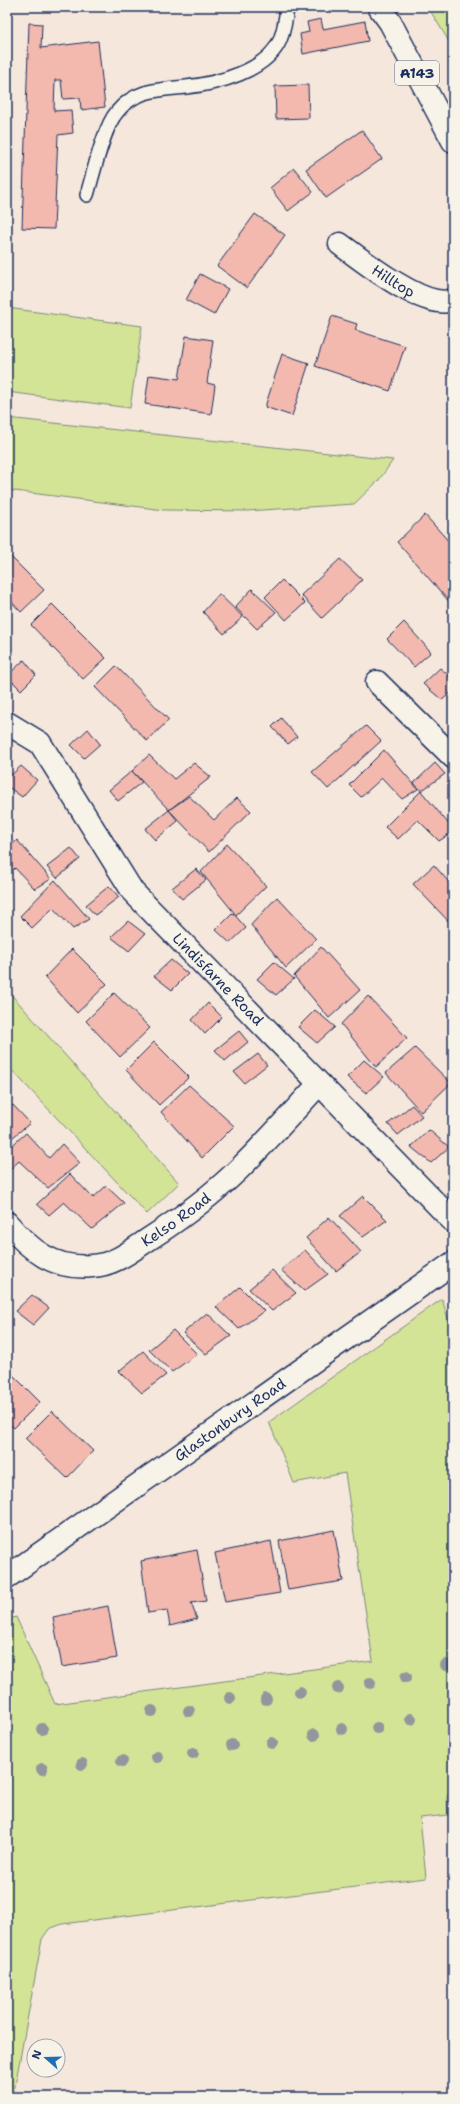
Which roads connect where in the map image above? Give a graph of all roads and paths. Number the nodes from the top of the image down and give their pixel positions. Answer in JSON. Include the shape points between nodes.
{"nodes":[{"id":1,"x":287,"y":7,"type":"edge"},
{"id":2,"x":379,"y":7,"type":"edge"},
{"id":3,"x":453,"y":141,"type":"edge"},
{"id":4,"x":87,"y":195,"type":"dead end"},
{"id":5,"x":340,"y":244,"type":"dead end"},
{"id":6,"x":453,"y":300,"type":"edge"},
{"id":7,"x":377,"y":682,"type":"dead end"},
{"id":8,"x":7,"y":723,"type":"edge"},
{"id":9,"x":453,"y":757,"type":"edge"},
{"id":10,"x":319,"y":1084,"type":"junction"},
{"id":11,"x":453,"y":1221,"type":"edge"},
{"id":12,"x":7,"y":1223,"type":"edge"},
{"id":13,"x":453,"y":1263,"type":"edge"},
{"id":14,"x":7,"y":1577,"type":"edge"}],
"edges":[{"from":1,"to":4,"type":"lane","via":[[280,40],[269,57],[250,69],[201,86],[137,94],[116,112],[105,137]]},
{"from":2,"to":3,"type":"street","number":"A143","via":[[390,22]]},
{"from":5,"to":6,"type":"street","name":"Hilltop","via":[[381,274],[426,299],[440,302]]},
{"from":7,"to":9,"type":"street"},
{"from":8,"to":10,"type":"street","name":"Lindisfarne Road","via":[[40,743],[133,892]]},
{"from":10,"to":11,"type":"street","name":"Lindisfarne Road"},
{"from":10,"to":12,"type":"street","name":"Kelso Road","via":[[237,1171],[177,1220],[117,1260],[92,1266],[64,1265],[41,1256]]},
{"from":13,"to":14,"type":"street","name":"Glastonbury Road"}]}
